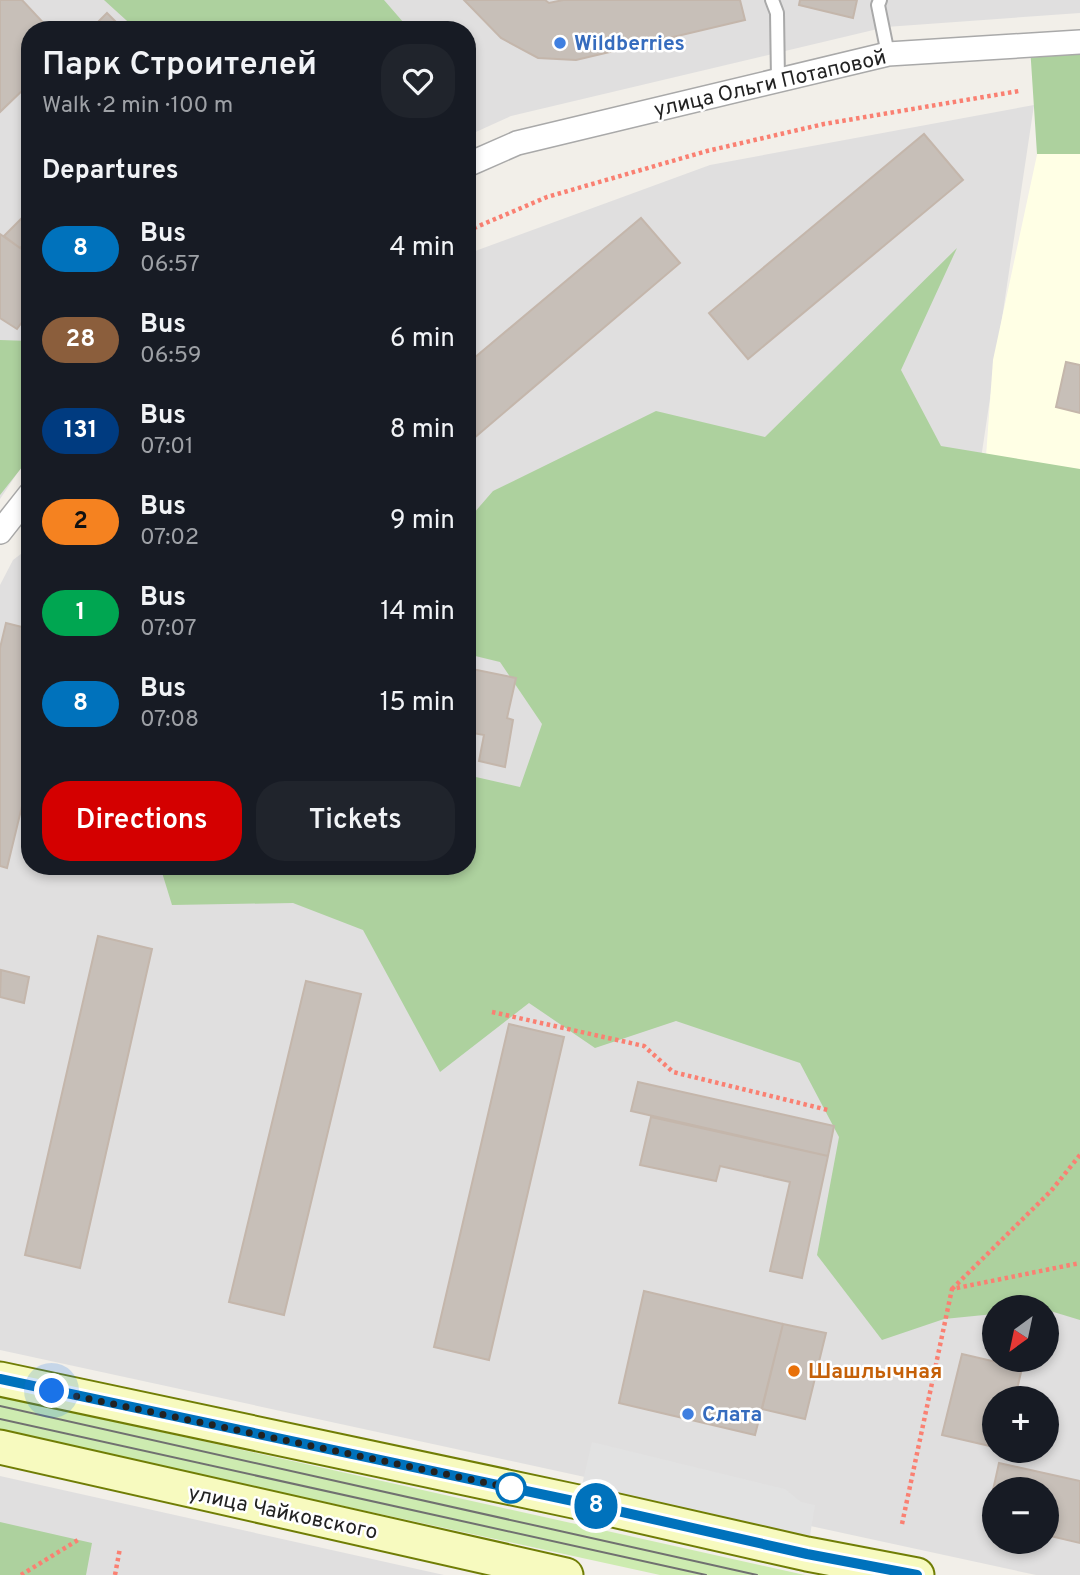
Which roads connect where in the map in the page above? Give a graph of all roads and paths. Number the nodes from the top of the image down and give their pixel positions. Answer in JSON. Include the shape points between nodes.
{"nodes":[{"id":1,"x":772,"y":0,"type":"edge"},
{"id":2,"x":880,"y":0,"type":"edge"},
{"id":3,"x":1080,"y":42,"type":"edge"},
{"id":4,"x":888,"y":54,"type":"junction"},
{"id":5,"x":778,"y":80,"type":"junction"},
{"id":6,"x":1019,"y":92,"type":"dead end"},
{"id":7,"x":476,"y":161,"type":"edge"},
{"id":8,"x":476,"y":227,"type":"edge"},
{"id":9,"x":21,"y":505,"type":"edge"},
{"id":10,"x":0,"y":532,"type":"edge"},
{"id":11,"x":492,"y":1012,"type":"dead end"},
{"id":12,"x":828,"y":1110,"type":"dead end"},
{"id":13,"x":1080,"y":1155,"type":"edge"},
{"id":14,"x":1080,"y":1263,"type":"edge"},
{"id":15,"x":952,"y":1289,"type":"junction"},
{"id":16,"x":0,"y":1379,"type":"edge"},
{"id":17,"x":0,"y":1447,"type":"edge"},
{"id":18,"x":902,"y":1524,"type":"dead end"},
{"id":19,"x":78,"y":1539,"type":"dead end"},
{"id":20,"x":120,"y":1548,"type":"dead end"},
{"id":21,"x":21,"y":1575,"type":"edge"},
{"id":22,"x":116,"y":1575,"type":"edge"},
{"id":23,"x":566,"y":1575,"type":"edge"},
{"id":24,"x":917,"y":1575,"type":"edge"}],
"edges":[{"from":1,"to":5,"type":"lane","via":[[777,13]]},
{"from":2,"to":4,"type":"lane"},
{"from":3,"to":4,"type":"street","name":"улица Ольги Потаповой"},
{"from":4,"to":5,"type":"street","name":"улица Ольги Потаповой"},
{"from":5,"to":7,"type":"street","name":"улица Ольги Потаповой","via":[[517,143]]},
{"from":6,"to":8,"type":"path","via":[[824,124],[708,151],[547,197]]},
{"from":9,"to":10,"type":"street"},
{"from":11,"to":12,"type":"path","via":[[643,1046],[673,1072]]},
{"from":13,"to":15,"type":"path","via":[[1051,1191]]},
{"from":14,"to":15,"type":"path"},
{"from":15,"to":18,"type":"path"},
{"from":16,"to":24,"type":"main road"},
{"from":17,"to":23,"type":"main road","name":"улица Чайковского"},
{"from":19,"to":21,"type":"path"},
{"from":20,"to":22,"type":"path"}]}
